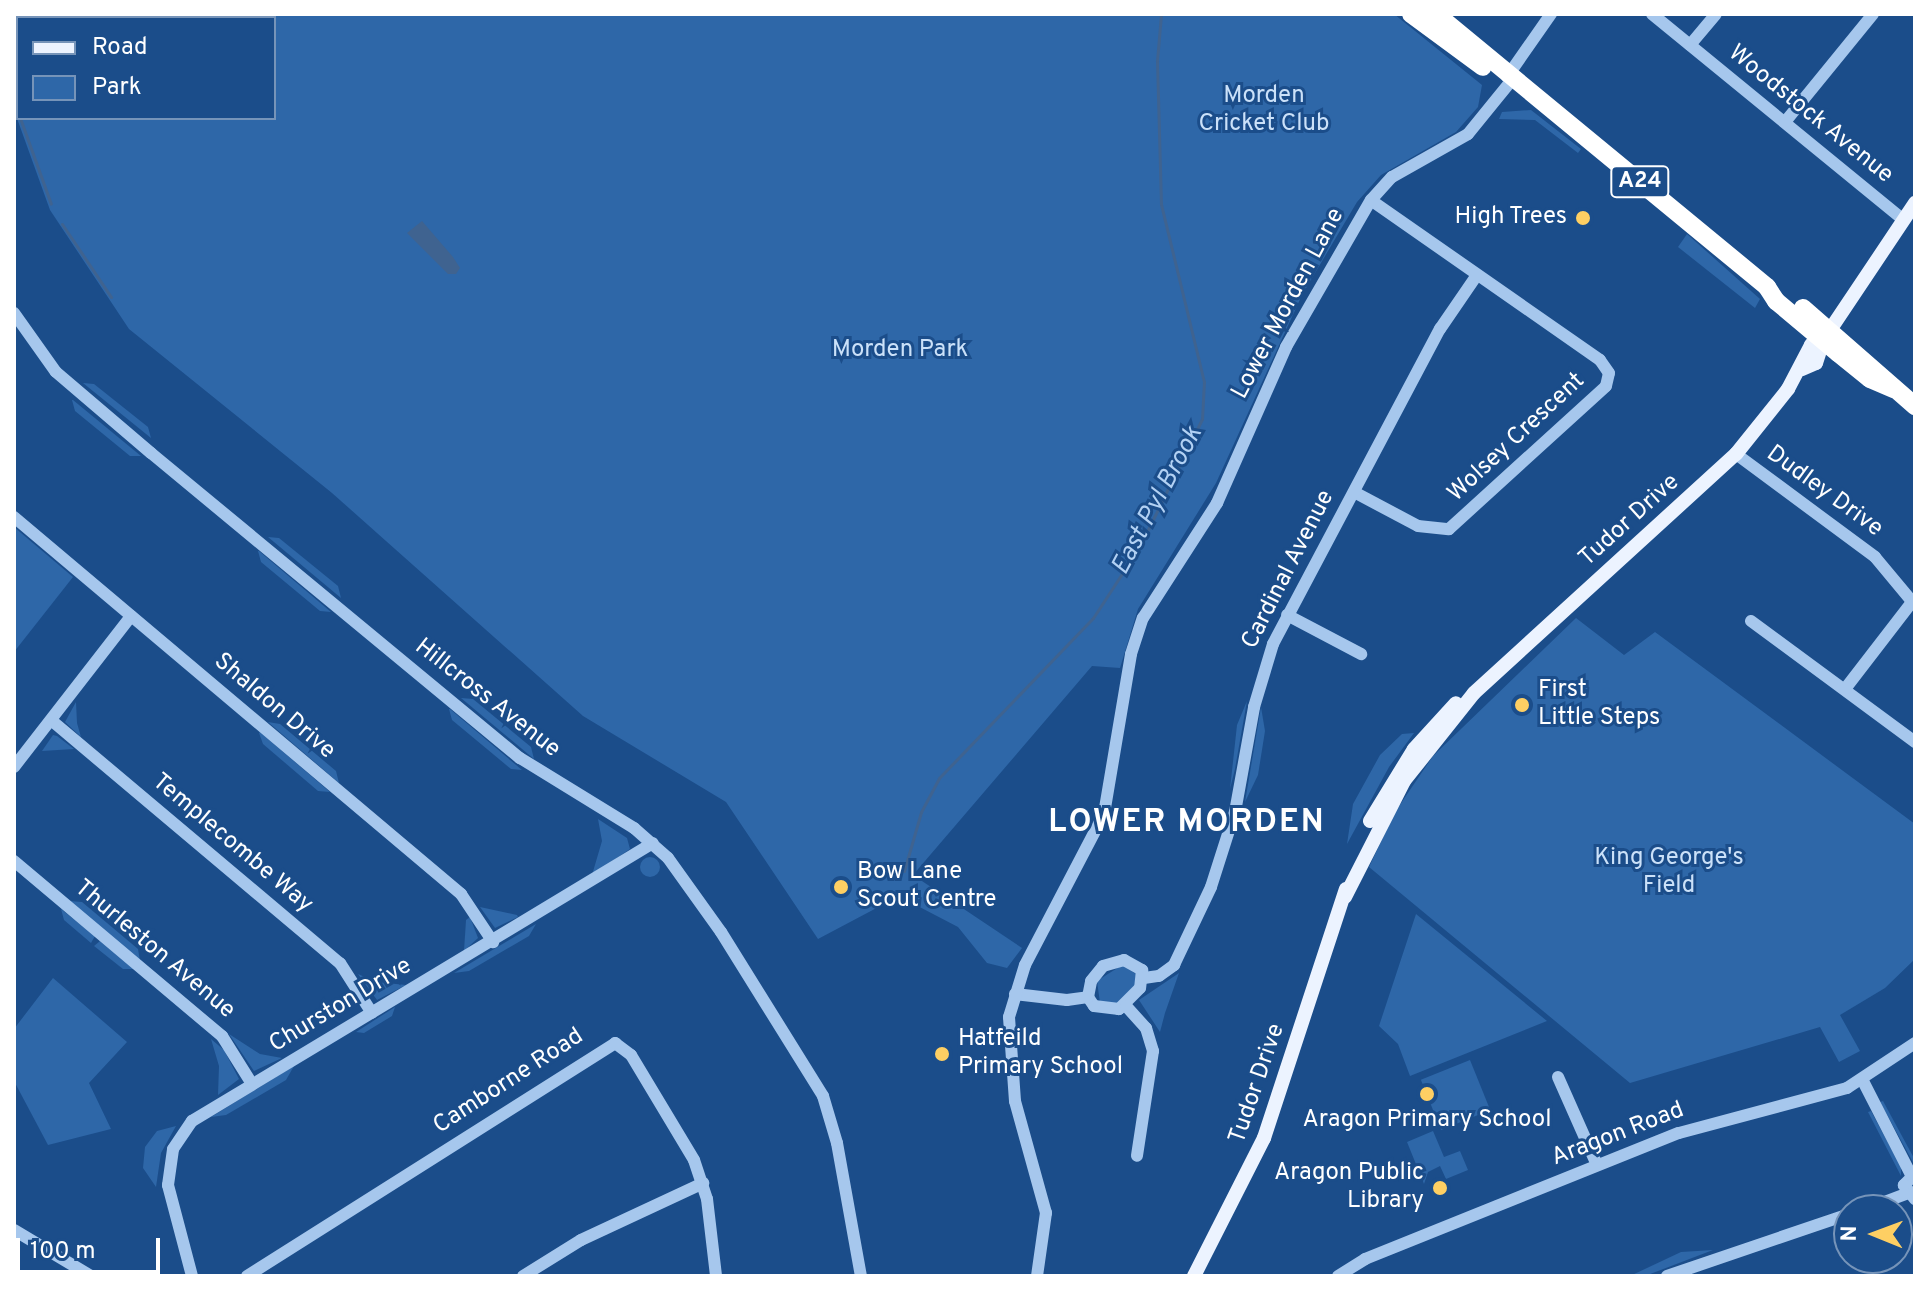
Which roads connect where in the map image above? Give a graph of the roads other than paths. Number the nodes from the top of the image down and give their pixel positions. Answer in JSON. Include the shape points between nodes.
{"nodes":[{"id":1,"x":1411,"y":14,"type":"edge"},
{"id":2,"x":1436,"y":14,"type":"edge"},
{"id":3,"x":1551,"y":14,"type":"edge"},
{"id":4,"x":1652,"y":14,"type":"edge"},
{"id":5,"x":1716,"y":14,"type":"edge"},
{"id":6,"x":1873,"y":14,"type":"edge"},
{"id":7,"x":1690,"y":45,"type":"junction"},
{"id":8,"x":1509,"y":79,"type":"junction"},
{"id":9,"x":1785,"y":122,"type":"junction"},
{"id":10,"x":1371,"y":200,"type":"junction"},
{"id":11,"x":1915,"y":203,"type":"edge"},
{"id":12,"x":1904,"y":220,"type":"junction"},
{"id":13,"x":1477,"y":275,"type":"junction"},
{"id":14,"x":14,"y":313,"type":"edge"},
{"id":15,"x":1826,"y":335,"type":"junction"},
{"id":16,"x":1915,"y":406,"type":"edge"},
{"id":17,"x":1736,"y":454,"type":"junction"},
{"id":18,"x":1354,"y":492,"type":"junction"},
{"id":19,"x":14,"y":517,"type":"edge"},
{"id":20,"x":1913,"y":603,"type":"edge"},
{"id":21,"x":1287,"y":615,"type":"junction"},
{"id":22,"x":131,"y":616,"type":"junction"},
{"id":23,"x":1751,"y":621,"type":"dead end"},
{"id":24,"x":1361,"y":654,"type":"dead end"},
{"id":25,"x":1845,"y":689,"type":"junction"},
{"id":26,"x":51,"y":720,"type":"junction"},
{"id":27,"x":1915,"y":742,"type":"edge"},
{"id":28,"x":14,"y":767,"type":"edge"},
{"id":29,"x":653,"y":843,"type":"junction"},
{"id":30,"x":14,"y":861,"type":"edge"},
{"id":31,"x":493,"y":942,"type":"junction"},
{"id":32,"x":1144,"y":978,"type":"junction"},
{"id":33,"x":1015,"y":994,"type":"junction"},
{"id":34,"x":1088,"y":997,"type":"junction"},
{"id":35,"x":1126,"y":1006,"type":"junction"},
{"id":36,"x":372,"y":1013,"type":"junction"},
{"id":37,"x":1915,"y":1043,"type":"edge"},
{"id":38,"x":1558,"y":1077,"type":"dead end"},
{"id":39,"x":1863,"y":1081,"type":"junction"},
{"id":40,"x":252,"y":1084,"type":"junction"},
{"id":41,"x":1137,"y":1156,"type":"dead end"},
{"id":42,"x":1597,"y":1165,"type":"junction"},
{"id":43,"x":1913,"y":1175,"type":"edge"},
{"id":44,"x":703,"y":1183,"type":"junction"},
{"id":45,"x":1909,"y":1194,"type":"edge"},
{"id":46,"x":1833,"y":1219,"type":"edge"},
{"id":47,"x":14,"y":1230,"type":"edge"},
{"id":48,"x":91,"y":1276,"type":"edge"},
{"id":49,"x":192,"y":1276,"type":"edge"},
{"id":50,"x":247,"y":1276,"type":"edge"},
{"id":51,"x":523,"y":1276,"type":"edge"},
{"id":52,"x":716,"y":1276,"type":"edge"},
{"id":53,"x":861,"y":1276,"type":"edge"},
{"id":54,"x":1037,"y":1276,"type":"edge"},
{"id":55,"x":1194,"y":1276,"type":"edge"},
{"id":56,"x":1338,"y":1276,"type":"edge"},
{"id":57,"x":1667,"y":1276,"type":"edge"}],
"edges":[{"from":1,"to":8,"type":"highway","number":"A24","via":[[1491,72]]},
{"from":2,"to":8,"type":"highway","number":"A24"},
{"from":3,"to":8,"type":"street","name":"Lower Morden Lane"},
{"from":4,"to":7,"type":"street","name":"Woodstock Avenue"},
{"from":5,"to":7,"type":"street"},
{"from":6,"to":9,"type":"street"},
{"from":7,"to":9,"type":"street","name":"Woodstock Avenue"},
{"from":8,"to":10,"type":"street","name":"Lower Morden Lane","via":[[1468,134],[1392,177]]},
{"from":8,"to":15,"type":"highway","number":"A24","via":[[1767,287],[1783,292]]},
{"from":9,"to":12,"type":"street","name":"Woodstock Avenue"},
{"from":10,"to":13,"type":"street","name":"Wolsey Crescent"},
{"from":10,"to":33,"type":"street","name":"Lower Morden Lane","via":[[1286,347],[1217,503],[1143,618],[1131,654],[1104,814]]},
{"from":11,"to":12,"type":"main road","name":"Tudor Drive"},
{"from":12,"to":15,"type":"main road","name":"Tudor Drive"},
{"from":13,"to":18,"type":"street","name":"Cardinal Avenue","via":[[1443,323]]},
{"from":13,"to":18,"type":"street","name":"Wolsey Crescent","via":[[1600,360],[1609,373],[1606,386],[1449,529],[1418,526]]},
{"from":14,"to":29,"type":"street","name":"Hillcross Avenue","via":[[32,344],[70,385],[448,699],[538,771]]},
{"from":15,"to":16,"type":"highway","number":"A24","via":[[1870,379]]},
{"from":15,"to":17,"type":"main road","name":"Tudor Drive","via":[[1816,363],[1802,369]]},
{"from":17,"to":20,"type":"street","name":"Dudley Drive","via":[[1875,557]]},
{"from":17,"to":55,"type":"main road","name":"Tudor Drive","via":[[1432,727],[1396,775],[1360,844],[1254,1163]]},
{"from":18,"to":21,"type":"street","name":"Cardinal Avenue"},
{"from":19,"to":22,"type":"street","name":"Shaldon Drive"},
{"from":20,"to":25,"type":"street"},
{"from":21,"to":24,"type":"street"},
{"from":21,"to":32,"type":"street","name":"Cardinal Avenue","via":[[1259,685],[1235,812],[1211,887],[1174,965],[1159,976]]},
{"from":22,"to":26,"type":"street"},
{"from":22,"to":31,"type":"street","name":"Shaldon Drive","via":[[461,894]]},
{"from":23,"to":25,"type":"street"},
{"from":25,"to":27,"type":"street"},
{"from":26,"to":28,"type":"street"},
{"from":26,"to":36,"type":"street","name":"Templecombe Way","via":[[340,963]]},
{"from":29,"to":31,"type":"street","name":"Churston Drive"},
{"from":29,"to":53,"type":"street","name":"Hillcross Avenue","via":[[699,899],[823,1096]]},
{"from":30,"to":40,"type":"street","name":"Thurleston Avenue","via":[[222,1036]]},
{"from":31,"to":36,"type":"street","name":"Churston Drive"},
{"from":32,"to":34,"type":"street","via":[[1136,963],[1112,961],[1091,981]]},
{"from":32,"to":35,"type":"street","name":"Cardinal Avenue"},
{"from":33,"to":34,"type":"street"},
{"from":33,"to":54,"type":"street","name":"Lower Morden Lane","via":[[1008,1033],[1013,1088],[1046,1213]]},
{"from":34,"to":35,"type":"street","via":[[1103,1010]]},
{"from":35,"to":41,"type":"street","via":[[1146,1028],[1153,1051]]},
{"from":36,"to":40,"type":"street","name":"Churston Drive"},
{"from":37,"to":39,"type":"street","name":"Aragon Road"},
{"from":38,"to":42,"type":"street"},
{"from":39,"to":42,"type":"street","name":"Aragon Road","via":[[1679,1133]]},
{"from":39,"to":43,"type":"street"},
{"from":40,"to":49,"type":"street","name":"Churston Drive","via":[[192,1121],[173,1149],[168,1185]]},
{"from":42,"to":56,"type":"street","name":"Aragon Road","via":[[1365,1259]]},
{"from":43,"to":45,"type":"street","via":[[1905,1181]]},
{"from":44,"to":50,"type":"street","name":"Camborne Road","via":[[666,1107],[627,1050],[611,1044]]},
{"from":44,"to":51,"type":"street","via":[[571,1245]]},
{"from":44,"to":52,"type":"street","name":"Camborne Road"},
{"from":46,"to":57,"type":"street"},
{"from":47,"to":48,"type":"street"}]}
